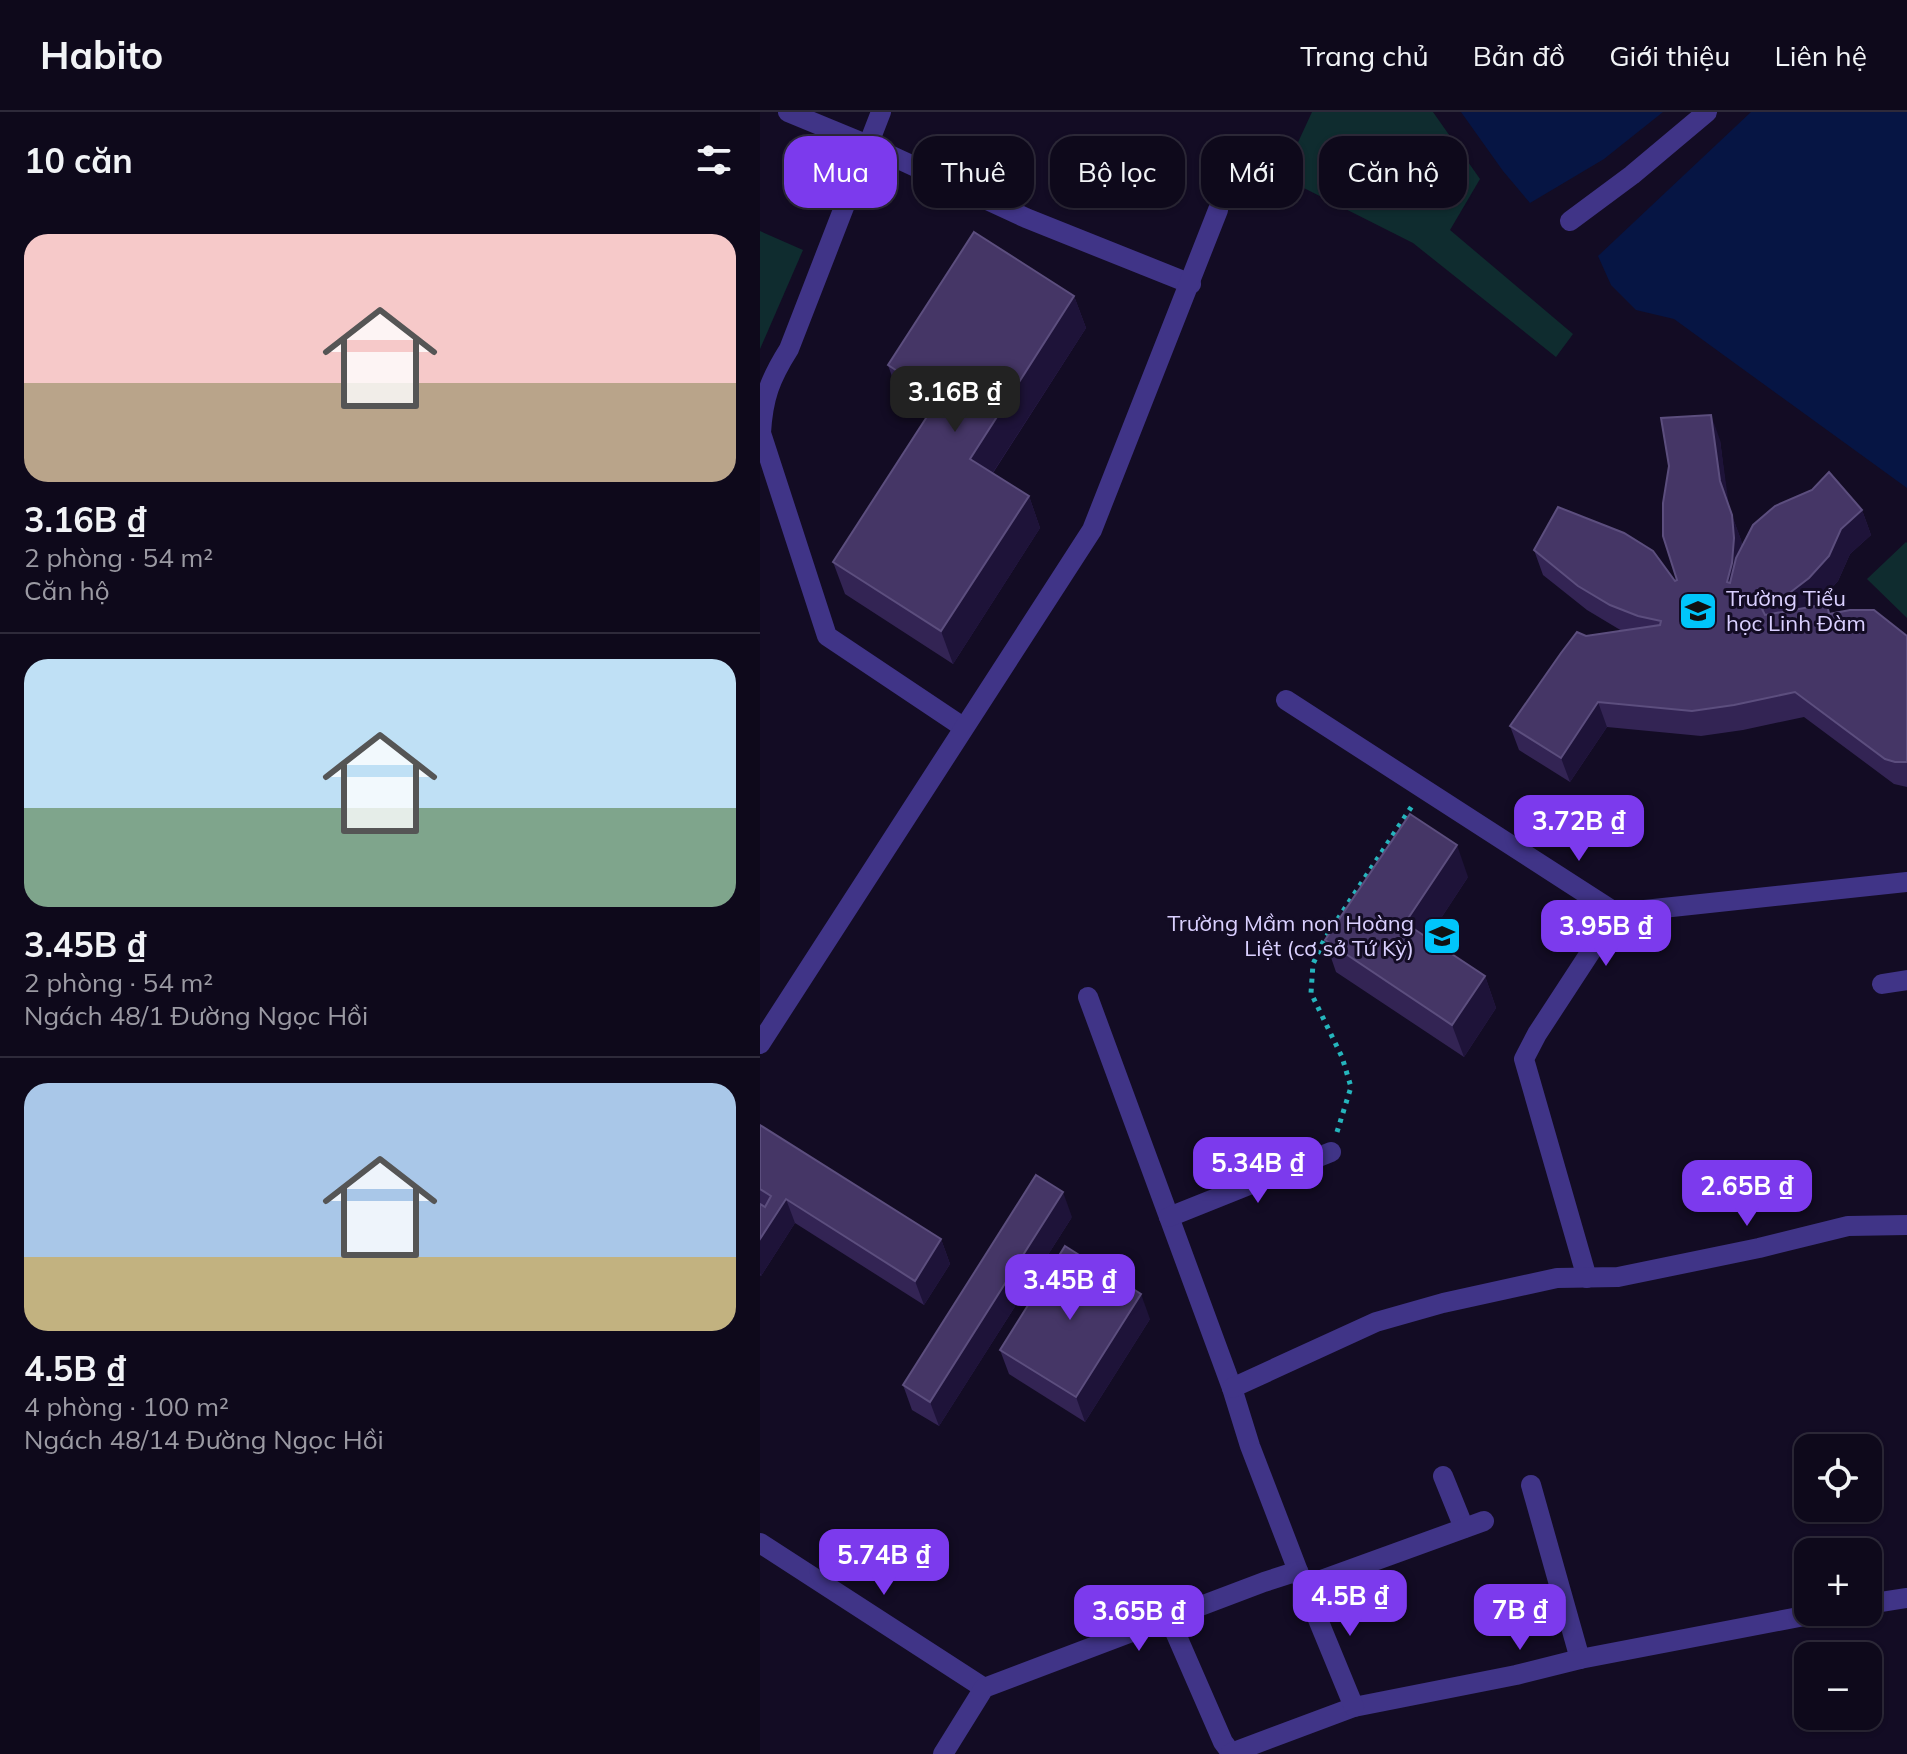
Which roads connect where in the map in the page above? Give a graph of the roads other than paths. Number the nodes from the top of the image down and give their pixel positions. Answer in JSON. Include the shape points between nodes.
{"nodes":[{"id":1,"x":788,"y":112,"type":"edge"},
{"id":2,"x":881,"y":112,"type":"edge"},
{"id":3,"x":1707,"y":112,"type":"edge"},
{"id":4,"x":846,"y":136,"type":"edge"},
{"id":5,"x":872,"y":136,"type":"edge"},
{"id":6,"x":897,"y":158,"type":"edge"},
{"id":7,"x":844,"y":208,"type":"edge"},
{"id":8,"x":1218,"y":210,"type":"dead end"},
{"id":9,"x":1570,"y":221,"type":"dead end"},
{"id":10,"x":1191,"y":284,"type":"junction"},
{"id":11,"x":1286,"y":700,"type":"dead end"},
{"id":12,"x":963,"y":727,"type":"junction"},
{"id":13,"x":1907,"y":882,"type":"edge"},
{"id":14,"x":1616,"y":913,"type":"junction"},
{"id":15,"x":1907,"y":980,"type":"edge"},
{"id":16,"x":1882,"y":984,"type":"dead end"},
{"id":17,"x":1088,"y":997,"type":"dead end"},
{"id":18,"x":760,"y":1044,"type":"edge"},
{"id":19,"x":1331,"y":1152,"type":"road end"},
{"id":20,"x":1169,"y":1217,"type":"junction"},
{"id":21,"x":1907,"y":1225,"type":"edge"},
{"id":22,"x":1587,"y":1278,"type":"junction"},
{"id":23,"x":1232,"y":1388,"type":"junction"},
{"id":24,"x":1443,"y":1476,"type":"dead end"},
{"id":25,"x":1531,"y":1485,"type":"dead end"},
{"id":26,"x":1484,"y":1521,"type":"dead end"},
{"id":27,"x":1464,"y":1528,"type":"junction"},
{"id":28,"x":760,"y":1543,"type":"edge"},
{"id":29,"x":1302,"y":1578,"type":"junction"},
{"id":30,"x":1907,"y":1598,"type":"edge"},
{"id":31,"x":1882,"y":1602,"type":"edge"},
{"id":32,"x":1169,"y":1618,"type":"junction"},
{"id":33,"x":1794,"y":1618,"type":"edge"},
{"id":34,"x":1580,"y":1659,"type":"junction"},
{"id":35,"x":984,"y":1688,"type":"junction"},
{"id":36,"x":1354,"y":1707,"type":"junction"},
{"id":37,"x":1232,"y":1753,"type":"edge"},
{"id":38,"x":943,"y":1754,"type":"edge"}],
"edges":[{"from":1,"to":4,"type":"street"},
{"from":2,"to":5,"type":"street"},
{"from":3,"to":9,"type":"street"},
{"from":6,"to":10,"type":"street","via":[[1026,218]]},
{"from":7,"to":12,"type":"street","via":[[789,349],[773,375],[762,408],[761,433],[827,636]]},
{"from":8,"to":10,"type":"street"},
{"from":10,"to":12,"type":"street","via":[[1092,530]]},
{"from":11,"to":14,"type":"street"},
{"from":12,"to":18,"type":"street"},
{"from":13,"to":14,"type":"street"},
{"from":14,"to":22,"type":"street","via":[[1524,1059]]},
{"from":15,"to":16,"type":"street"},
{"from":17,"to":20,"type":"street"},
{"from":19,"to":20,"type":"street"},
{"from":20,"to":23,"type":"street"},
{"from":21,"to":22,"type":"street","via":[[1848,1226],[1618,1277]]},
{"from":22,"to":23,"type":"street","via":[[1557,1278],[1376,1322]]},
{"from":23,"to":29,"type":"street"},
{"from":24,"to":27,"type":"street"},
{"from":25,"to":34,"type":"street"},
{"from":26,"to":27,"type":"street"},
{"from":27,"to":29,"type":"street"},
{"from":28,"to":35,"type":"street"},
{"from":29,"to":32,"type":"street"},
{"from":29,"to":36,"type":"street"},
{"from":30,"to":31,"type":"street"},
{"from":32,"to":35,"type":"street"},
{"from":32,"to":37,"type":"street"},
{"from":33,"to":34,"type":"street"},
{"from":34,"to":36,"type":"street"},
{"from":35,"to":38,"type":"street"},
{"from":36,"to":37,"type":"street"}]}
